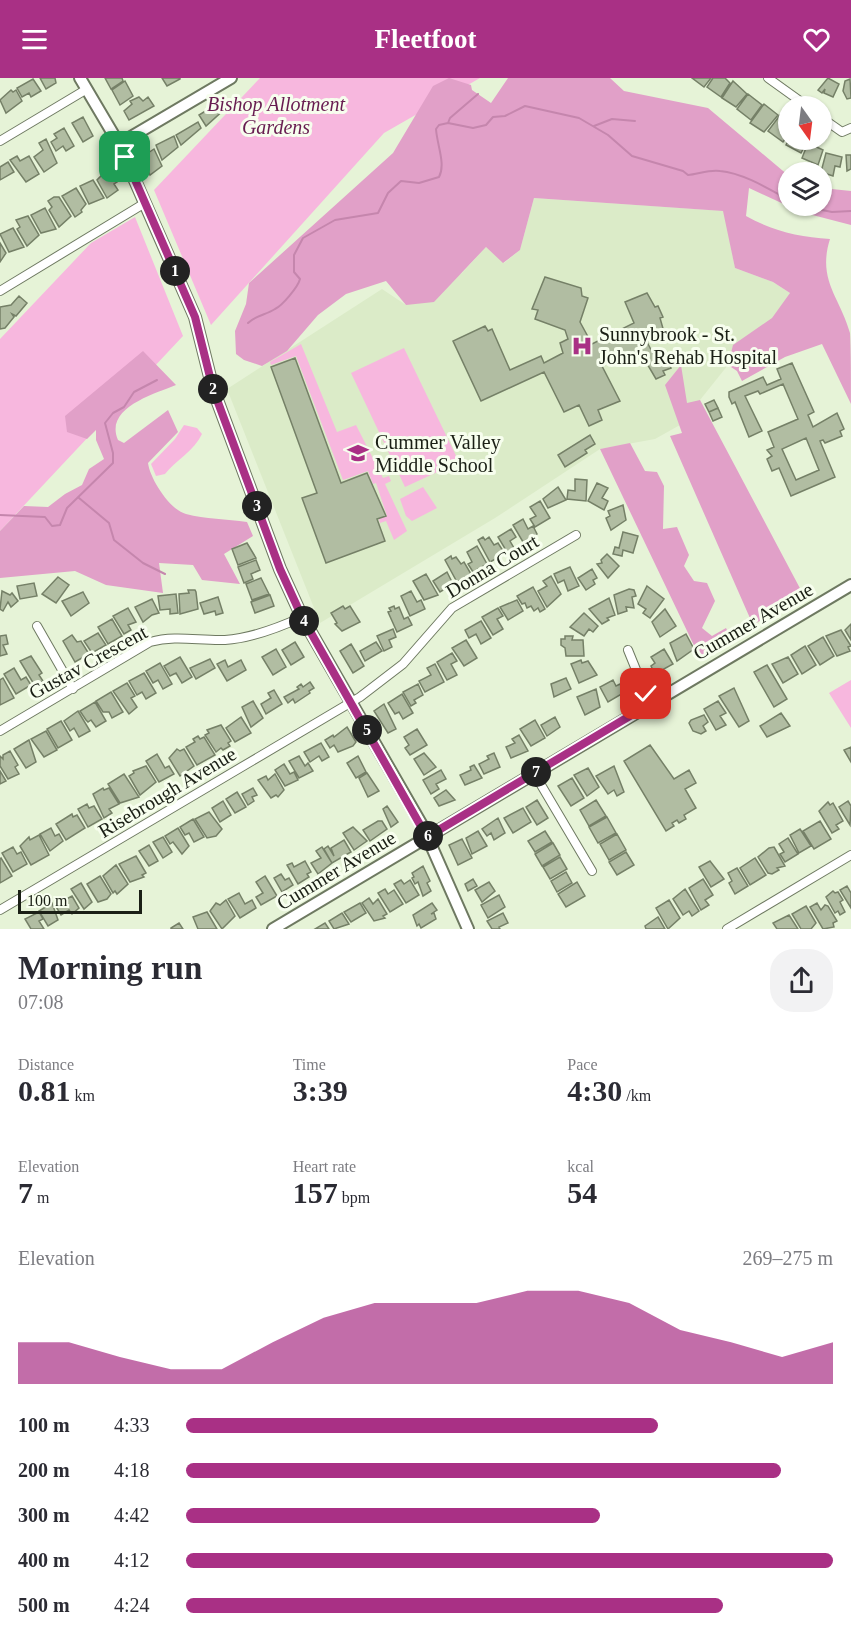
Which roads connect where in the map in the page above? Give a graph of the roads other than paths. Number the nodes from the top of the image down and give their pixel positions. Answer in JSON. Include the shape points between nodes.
{"nodes":[{"id":1,"x":80,"y":78,"type":"edge"},
{"id":2,"x":231,"y":78,"type":"edge"},
{"id":3,"x":768,"y":78,"type":"edge"},
{"id":4,"x":87,"y":89,"type":"junction"},
{"id":5,"x":793,"y":96,"type":"edge"},
{"id":6,"x":832,"y":125,"type":"edge"},
{"id":7,"x":851,"y":128,"type":"edge"},
{"id":8,"x":0,"y":141,"type":"edge"},
{"id":9,"x":119,"y":144,"type":"junction"},
{"id":10,"x":145,"y":202,"type":"junction"},
{"id":11,"x":0,"y":291,"type":"edge"},
{"id":12,"x":576,"y":535,"type":"dead end"},
{"id":13,"x":851,"y":585,"type":"edge"},
{"id":14,"x":302,"y":617,"type":"junction"},
{"id":15,"x":37,"y":626,"type":"dead end"},
{"id":16,"x":628,"y":650,"type":"dead end"},
{"id":17,"x":73,"y":689,"type":"junction"},
{"id":18,"x":351,"y":703,"type":"junction"},
{"id":19,"x":650,"y":704,"type":"junction"},
{"id":20,"x":0,"y":731,"type":"edge"},
{"id":21,"x":534,"y":773,"type":"junction"},
{"id":22,"x":427,"y":837,"type":"junction"},
{"id":23,"x":851,"y":855,"type":"edge"},
{"id":24,"x":591,"y":871,"type":"dead end"},
{"id":25,"x":0,"y":910,"type":"edge"},
{"id":26,"x":273,"y":929,"type":"edge"},
{"id":27,"x":468,"y":929,"type":"edge"},
{"id":28,"x":727,"y":929,"type":"edge"}],
"edges":[{"from":1,"to":4,"type":"street"},
{"from":2,"to":9,"type":"street"},
{"from":3,"to":5,"type":"street"},
{"from":4,"to":8,"type":"street"},
{"from":4,"to":9,"type":"street"},
{"from":6,"to":7,"type":"street","via":[[842,132]]},
{"from":9,"to":10,"type":"street"},
{"from":10,"to":11,"type":"street"},
{"from":10,"to":14,"type":"street","via":[[195,317],[213,389],[280,569]]},
{"from":12,"to":18,"type":"street","name":"Donna Court","via":[[452,608],[404,664]]},
{"from":13,"to":19,"type":"street","name":"Cummer Avenue"},
{"from":14,"to":17,"type":"street","name":"Gustav Crescent","via":[[252,636],[224,640],[169,637],[150,642]]},
{"from":14,"to":18,"type":"street"},
{"from":15,"to":17,"type":"street"},
{"from":16,"to":19,"type":"street"},
{"from":17,"to":20,"type":"street","name":"Gustav Crescent"},
{"from":18,"to":22,"type":"street"},
{"from":18,"to":25,"type":"street","name":"Risebrough Avenue"},
{"from":19,"to":21,"type":"street","name":"Cummer Avenue"},
{"from":21,"to":22,"type":"street","name":"Cummer Avenue"},
{"from":21,"to":24,"type":"street"},
{"from":22,"to":26,"type":"street","name":"Cummer Avenue"},
{"from":22,"to":27,"type":"street"},
{"from":23,"to":28,"type":"street"}]}
